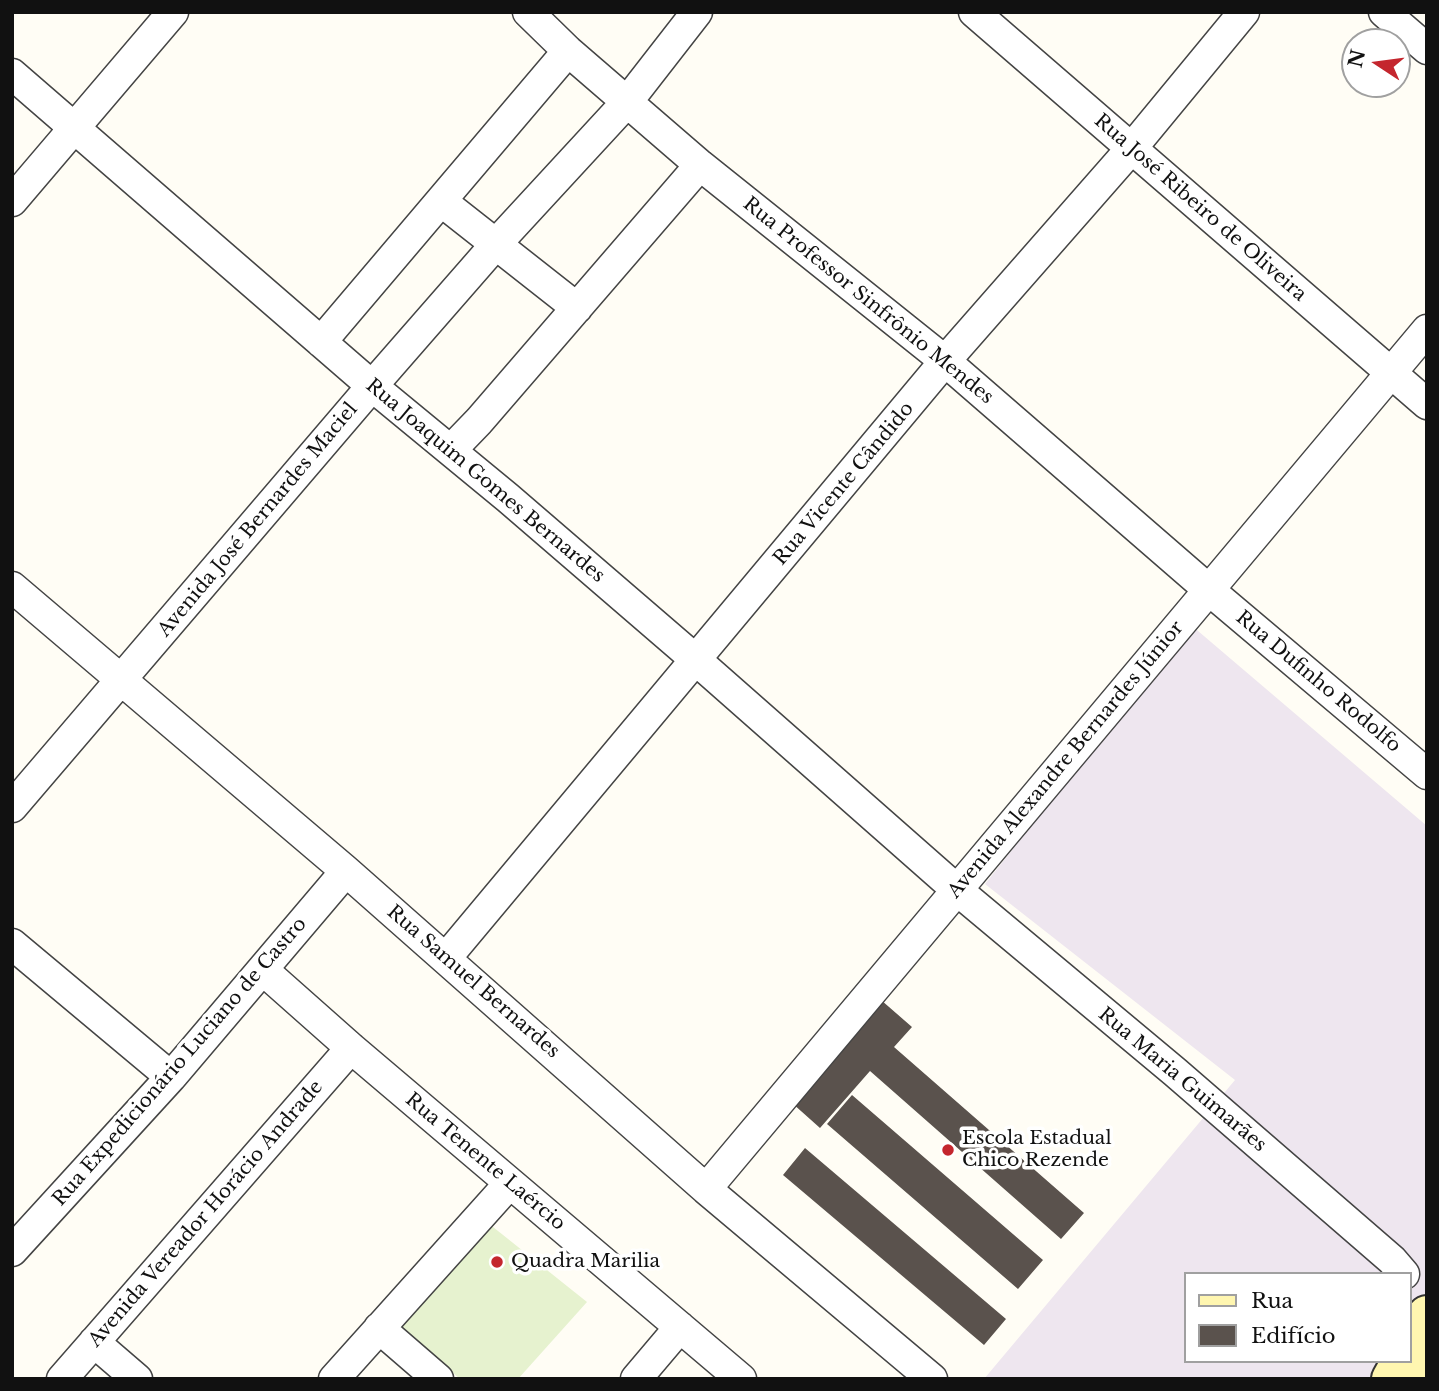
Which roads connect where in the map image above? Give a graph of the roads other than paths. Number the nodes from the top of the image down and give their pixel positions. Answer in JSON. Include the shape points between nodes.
{"nodes":[{"id":1,"x":173,"y":12,"type":"edge"},
{"id":2,"x":528,"y":12,"type":"edge"},
{"id":3,"x":697,"y":12,"type":"edge"},
{"id":4,"x":974,"y":12,"type":"edge"},
{"id":5,"x":1244,"y":12,"type":"edge"},
{"id":6,"x":1384,"y":12,"type":"edge"},
{"id":7,"x":1427,"y":49,"type":"edge"},
{"id":8,"x":568,"y":51,"type":"junction"},
{"id":9,"x":12,"y":75,"type":"edge"},
{"id":10,"x":627,"y":102,"type":"junction"},
{"id":11,"x":75,"y":128,"type":"junction"},
{"id":12,"x":1131,"y":149,"type":"junction"},
{"id":13,"x":700,"y":165,"type":"junction"},
{"id":14,"x":12,"y":201,"type":"edge"},
{"id":15,"x":441,"y":201,"type":"junction"},
{"id":16,"x":496,"y":244,"type":"junction"},
{"id":17,"x":577,"y":308,"type":"junction"},
{"id":18,"x":1427,"y":330,"type":"edge"},
{"id":19,"x":321,"y":342,"type":"junction"},
{"id":20,"x":945,"y":361,"type":"junction"},
{"id":21,"x":1391,"y":373,"type":"junction"},
{"id":22,"x":372,"y":386,"type":"junction"},
{"id":23,"x":1427,"y":404,"type":"edge"},
{"id":24,"x":451,"y":450,"type":"junction"},
{"id":25,"x":12,"y":587,"type":"edge"},
{"id":26,"x":1209,"y":590,"type":"junction"},
{"id":27,"x":696,"y":660,"type":"junction"},
{"id":28,"x":122,"y":680,"type":"junction"},
{"id":29,"x":1427,"y":774,"type":"edge"},
{"id":30,"x":12,"y":807,"type":"edge"},
{"id":31,"x":346,"y":871,"type":"junction"},
{"id":32,"x":957,"y":890,"type":"junction"},
{"id":33,"x":12,"y":944,"type":"edge"},
{"id":34,"x":446,"y":958,"type":"junction"},
{"id":35,"x":263,"y":970,"type":"junction"},
{"id":36,"x":351,"y":1048,"type":"junction"},
{"id":37,"x":171,"y":1077,"type":"junction"},
{"id":38,"x":509,"y":1184,"type":"junction"},
{"id":39,"x":706,"y":1189,"type":"junction"},
{"id":40,"x":12,"y":1251,"type":"edge"},
{"id":41,"x":1402,"y":1272,"type":"edge"},
{"id":42,"x":1411,"y":1287,"type":"edge"},
{"id":43,"x":1422,"y":1325,"type":"edge"},
{"id":44,"x":680,"y":1327,"type":"junction"},
{"id":45,"x":379,"y":1328,"type":"junction"},
{"id":46,"x":94,"y":1342,"type":"junction"},
{"id":47,"x":1400,"y":1363,"type":"edge"},
{"id":48,"x":62,"y":1379,"type":"edge"},
{"id":49,"x":137,"y":1379,"type":"edge"},
{"id":50,"x":334,"y":1379,"type":"edge"},
{"id":51,"x":438,"y":1379,"type":"edge"},
{"id":52,"x":636,"y":1379,"type":"edge"},
{"id":53,"x":741,"y":1379,"type":"edge"},
{"id":54,"x":932,"y":1379,"type":"edge"},
{"id":55,"x":1391,"y":1379,"type":"edge"}],
"edges":[{"from":1,"to":11,"type":"street"},
{"from":2,"to":8,"type":"street","name":"Rua Professor Sinfrônio Mendes"},
{"from":3,"to":10,"type":"street","name":"Avenida José Bernardes Maciel"},
{"from":4,"to":12,"type":"street","name":"Rua José Ribeiro de Oliveira"},
{"from":5,"to":12,"type":"street","name":"Rua Vicente Cândido"},
{"from":6,"to":7,"type":"street"},
{"from":8,"to":10,"type":"street","name":"Rua Professor Sinfrônio Mendes"},
{"from":8,"to":15,"type":"street"},
{"from":9,"to":11,"type":"street","name":"Rua Joaquim Gomes Bernardes"},
{"from":10,"to":13,"type":"street","name":"Rua Professor Sinfrônio Mendes"},
{"from":10,"to":16,"type":"street","name":"Avenida José Bernardes Maciel"},
{"from":11,"to":14,"type":"street"},
{"from":11,"to":19,"type":"street","name":"Rua Joaquim Gomes Bernardes"},
{"from":12,"to":20,"type":"street","name":"Rua Vicente Cândido"},
{"from":12,"to":21,"type":"street","name":"Rua José Ribeiro de Oliveira"},
{"from":13,"to":17,"type":"street"},
{"from":13,"to":20,"type":"street","name":"Rua Professor Sinfrônio Mendes"},
{"from":15,"to":16,"type":"street"},
{"from":15,"to":19,"type":"street"},
{"from":16,"to":17,"type":"street"},
{"from":16,"to":22,"type":"street","name":"Avenida José Bernardes Maciel"},
{"from":17,"to":24,"type":"street"},
{"from":18,"to":21,"type":"street","name":"Avenida Alexandre Bernardes Júnior"},
{"from":19,"to":22,"type":"street","name":"Rua Joaquim Gomes Bernardes"},
{"from":20,"to":26,"type":"street","name":"Rua Professor Sinfrônio Mendes"},
{"from":20,"to":27,"type":"street","name":"Rua Vicente Cândido"},
{"from":21,"to":23,"type":"street","name":"Rua José Ribeiro de Oliveira"},
{"from":21,"to":26,"type":"street","name":"Avenida Alexandre Bernardes Júnior"},
{"from":22,"to":24,"type":"street","name":"Rua Joaquim Gomes Bernardes"},
{"from":22,"to":28,"type":"street","name":"Avenida José Bernardes Maciel"},
{"from":24,"to":27,"type":"street","name":"Rua Joaquim Gomes Bernardes"},
{"from":25,"to":28,"type":"street","name":"Rua Samuel Bernardes"},
{"from":26,"to":29,"type":"street","name":"Rua Dufinho Rodolfo"},
{"from":26,"to":32,"type":"street","name":"Avenida Alexandre Bernardes Júnior"},
{"from":27,"to":32,"type":"street","name":"Rua Joaquim Gomes Bernardes"},
{"from":27,"to":34,"type":"street","name":"Rua Vicente Cândido"},
{"from":28,"to":30,"type":"street","name":"Avenida José Bernardes Maciel"},
{"from":28,"to":31,"type":"street","name":"Rua Samuel Bernardes"},
{"from":31,"to":34,"type":"street","name":"Rua Samuel Bernardes"},
{"from":31,"to":35,"type":"street","name":"Rua Expedicionário Luciano de Castro"},
{"from":32,"to":39,"type":"street","name":"Avenida Alexandre Bernardes Júnior"},
{"from":32,"to":41,"type":"street","name":"Rua Maria Guimarães","via":[[1175,1072]]},
{"from":33,"to":37,"type":"street"},
{"from":34,"to":39,"type":"street","name":"Rua Samuel Bernardes"},
{"from":35,"to":36,"type":"street","name":"Rua Tenente Laércio"},
{"from":35,"to":37,"type":"street","name":"Rua Expedicionário Luciano de Castro"},
{"from":36,"to":38,"type":"street","name":"Rua Tenente Laércio"},
{"from":36,"to":46,"type":"street","name":"Avenida Vereador Horácio Andrade"},
{"from":37,"to":40,"type":"street","name":"Rua Expedicionário Luciano de Castro"},
{"from":38,"to":44,"type":"street","name":"Rua Tenente Laércio"},
{"from":38,"to":45,"type":"street"},
{"from":39,"to":54,"type":"street","name":"Rua Samuel Bernardes"},
{"from":42,"to":43,"type":"street"},
{"from":44,"to":52,"type":"street"},
{"from":44,"to":53,"type":"street","name":"Rua Tenente Laércio"},
{"from":45,"to":50,"type":"street"},
{"from":45,"to":51,"type":"street"},
{"from":46,"to":48,"type":"street","name":"Avenida Vereador Horácio Andrade"},
{"from":46,"to":49,"type":"street"},
{"from":47,"to":55,"type":"main road"}]}
